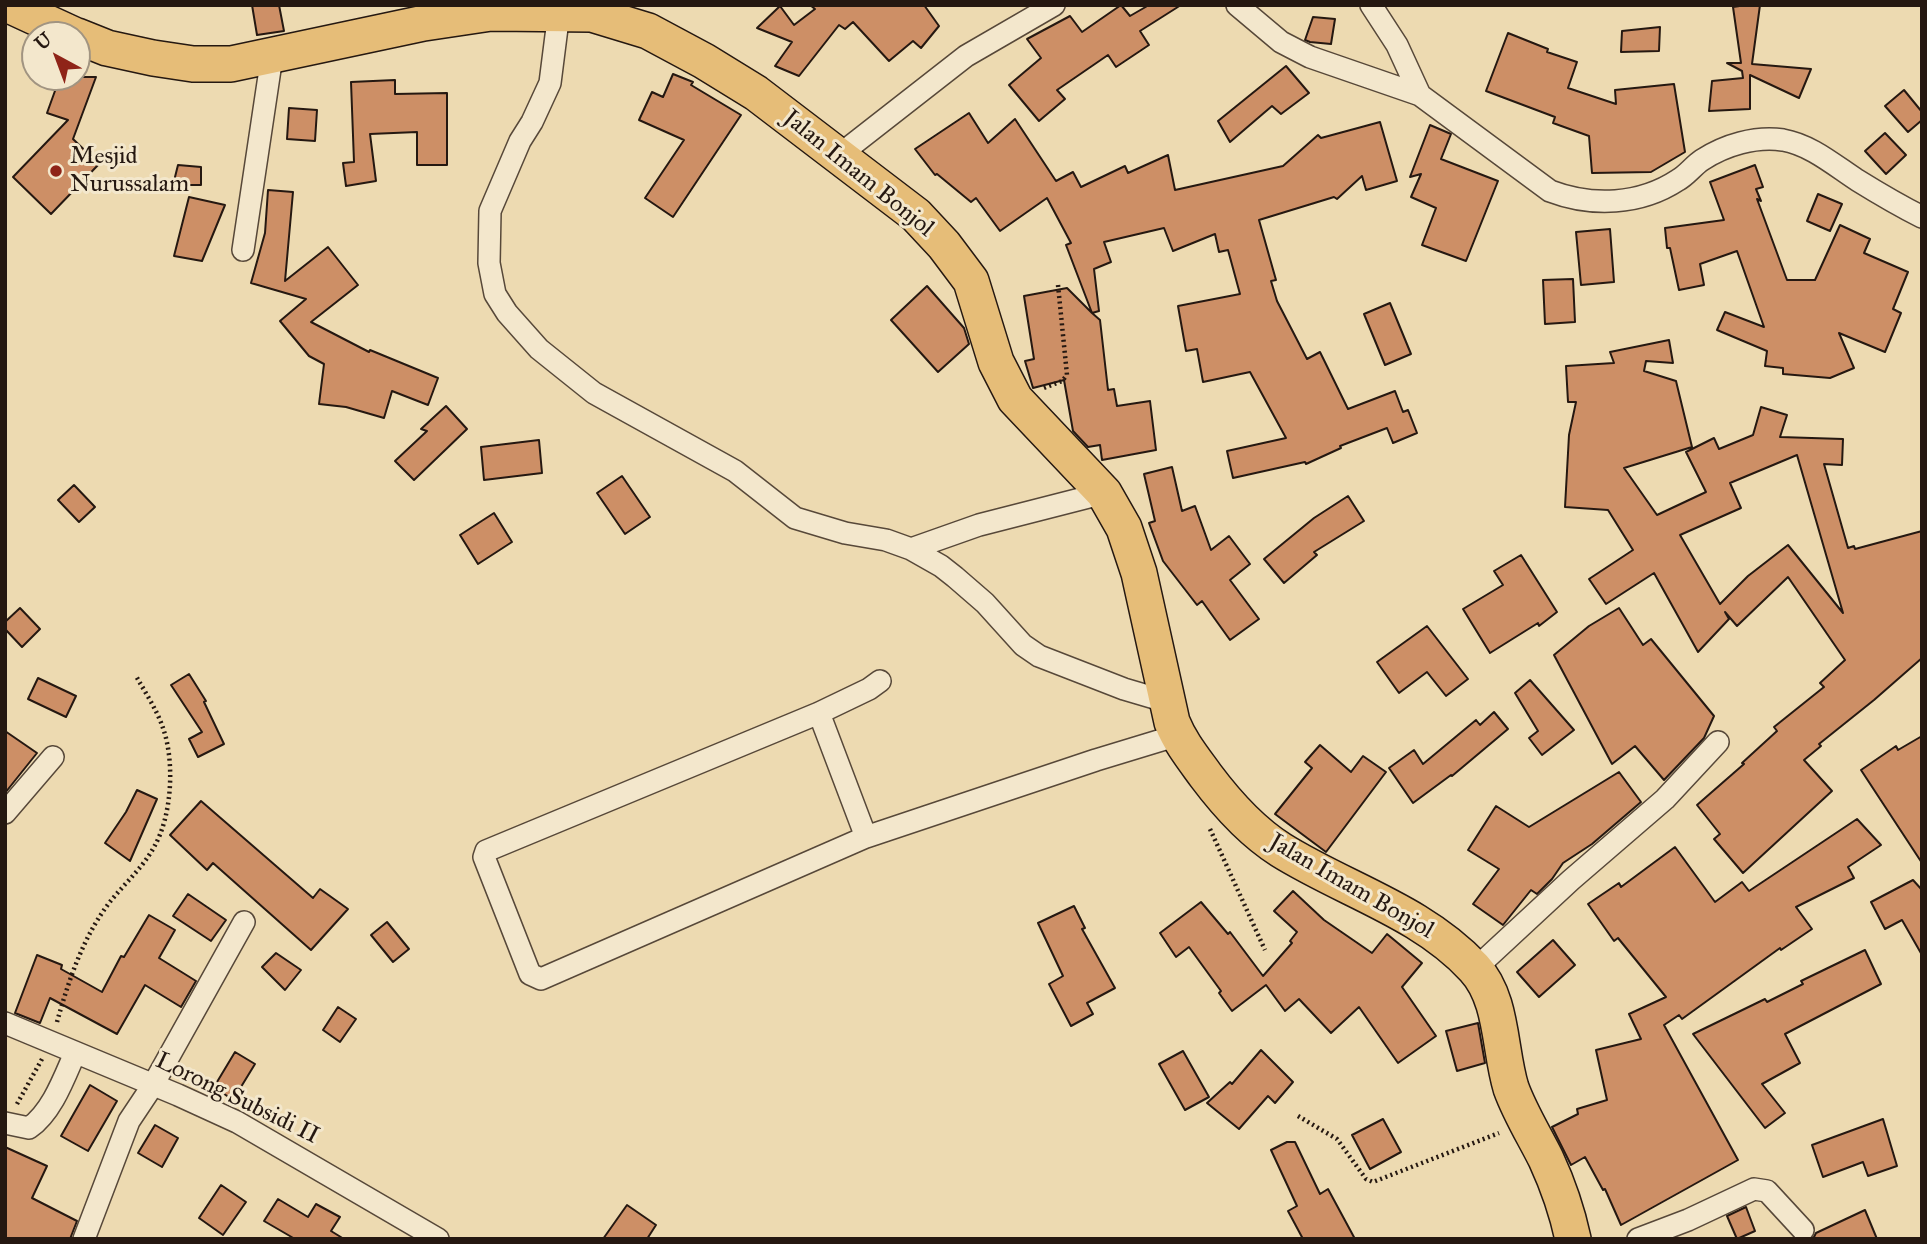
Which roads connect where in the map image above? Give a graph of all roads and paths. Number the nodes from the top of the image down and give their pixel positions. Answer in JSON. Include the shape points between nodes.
{"nodes":[{"id":1,"x":9,"y":5,"type":"edge"},
{"id":2,"x":1054,"y":5,"type":"edge"},
{"id":3,"x":1237,"y":5,"type":"edge"},
{"id":4,"x":1371,"y":5,"type":"edge"},
{"id":5,"x":559,"y":12,"type":"junction"},
{"id":6,"x":426,"y":14,"type":"edge"},
{"id":7,"x":43,"y":21,"type":"edge"},
{"id":8,"x":91,"y":42,"type":"edge"},
{"id":9,"x":272,"y":56,"type":"junction"},
{"id":10,"x":1420,"y":95,"type":"junction"},
{"id":11,"x":838,"y":156,"type":"junction"},
{"id":12,"x":1922,"y":218,"type":"edge"},
{"id":13,"x":243,"y":250,"type":"dead end"},
{"id":14,"x":1058,"y":285,"type":"dead end"},
{"id":15,"x":1015,"y":400,"type":"junction"},
{"id":16,"x":1104,"y":493,"type":"junction"},
{"id":17,"x":911,"y":549,"type":"junction"},
{"id":18,"x":136,"y":676,"type":"dead end"},
{"id":19,"x":880,"y":681,"type":"dead end"},
{"id":20,"x":1168,"y":702,"type":"junction"},
{"id":21,"x":819,"y":713,"type":"junction"},
{"id":22,"x":1178,"y":737,"type":"junction"},
{"id":23,"x":1718,"y":742,"type":"dead end"},
{"id":24,"x":53,"y":757,"type":"dead end"},
{"id":25,"x":5,"y":813,"type":"edge"},
{"id":26,"x":1209,"y":828,"type":"dead end"},
{"id":27,"x":866,"y":837,"type":"junction"},
{"id":28,"x":244,"y":922,"type":"dead end"},
{"id":29,"x":1265,"y":950,"type":"dead end"},
{"id":30,"x":1475,"y":969,"type":"junction"},
{"id":31,"x":5,"y":1024,"type":"edge"},
{"id":32,"x":50,"y":1044,"type":"junction"},
{"id":33,"x":75,"y":1053,"type":"junction"},
{"id":34,"x":153,"y":1085,"type":"junction"},
{"id":35,"x":1298,"y":1116,"type":"dead end"},
{"id":36,"x":1526,"y":1122,"type":"junction"},
{"id":37,"x":6,"y":1123,"type":"edge"},
{"id":38,"x":1803,"y":1230,"type":"dead end"},
{"id":39,"x":429,"y":1237,"type":"edge"},
{"id":40,"x":84,"y":1239,"type":"edge"},
{"id":41,"x":1573,"y":1239,"type":"edge"},
{"id":42,"x":1638,"y":1239,"type":"edge"}],
"edges":[{"from":1,"to":7,"type":"main road","name":"Jalan Imam Bonjol"},
{"from":2,"to":11,"type":"street","via":[[966,56]]},
{"from":3,"to":10,"type":"street","via":[[1281,42],[1302,53]]},
{"from":4,"to":10,"type":"street","via":[[1397,45]]},
{"from":5,"to":6,"type":"main road","name":"Jalan Imam Bonjol"},
{"from":5,"to":11,"type":"main road","name":"Jalan Imam Bonjol","via":[[592,14],[648,31],[756,93]]},
{"from":5,"to":17,"type":"street","via":[[550,83],[490,211],[489,263],[495,295],[539,349],[577,381],[735,471],[794,518]]},
{"from":6,"to":9,"type":"main road","name":"Jalan Imam Bonjol"},
{"from":8,"to":9,"type":"main road","name":"Jalan Imam Bonjol","via":[[193,64],[231,64]]},
{"from":9,"to":13,"type":"street"},
{"from":10,"to":12,"type":"street","via":[[1550,191],[1578,199],[1629,200],[1649,194],[1725,147],[1767,139],[1799,143]]},
{"from":11,"to":15,"type":"main road","name":"Jalan Imam Bonjol","via":[[916,215],[958,262],[971,281],[996,362]]},
{"from":14,"to":15,"type":"path","via":[[1067,376]]},
{"from":15,"to":16,"type":"main road","name":"Jalan Imam Bonjol"},
{"from":16,"to":17,"type":"street"},
{"from":16,"to":20,"type":"main road","name":"Jalan Imam Bonjol","via":[[1124,528],[1139,573]]},
{"from":17,"to":20,"type":"street","via":[[955,577],[1039,656]]},
{"from":18,"to":32,"type":"path","via":[[163,727],[170,761],[169,804],[155,846],[105,909],[83,946]]},
{"from":19,"to":21,"type":"street"},
{"from":20,"to":22,"type":"main road","name":"Jalan Imam Bonjol"},
{"from":21,"to":27,"type":"street"},
{"from":21,"to":27,"type":"street","via":[[486,852],[484,858],[524,964],[530,974],[541,979]]},
{"from":22,"to":27,"type":"street"},
{"from":22,"to":30,"type":"main road","name":"Jalan Imam Bonjol","via":[[1223,799],[1278,848],[1405,914]]},
{"from":23,"to":30,"type":"street","via":[[1647,816]]},
{"from":24,"to":25,"type":"street"},
{"from":26,"to":29,"type":"path"},
{"from":28,"to":34,"type":"street"},
{"from":30,"to":36,"type":"main road","name":"Jalan Imam Bonjol","via":[[1496,1012],[1511,1088]]},
{"from":31,"to":32,"type":"street","name":"Lorong Subsidi II"},
{"from":32,"to":33,"type":"street","name":"Lorong Subsidi II"},
{"from":32,"to":37,"type":"path"},
{"from":33,"to":34,"type":"street","name":"Lorong Subsidi II"},
{"from":33,"to":37,"type":"street","via":[[43,1117],[29,1128]]},
{"from":34,"to":39,"type":"street","name":"Lorong Subsidi II","via":[[237,1122]]},
{"from":34,"to":40,"type":"street","via":[[129,1121]]},
{"from":35,"to":36,"type":"path","via":[[1337,1139],[1373,1182]]},
{"from":36,"to":41,"type":"main road","name":"Jalan Imam Bonjol","via":[[1556,1181]]},
{"from":38,"to":42,"type":"street","via":[[1766,1191],[1754,1189]]}]}
